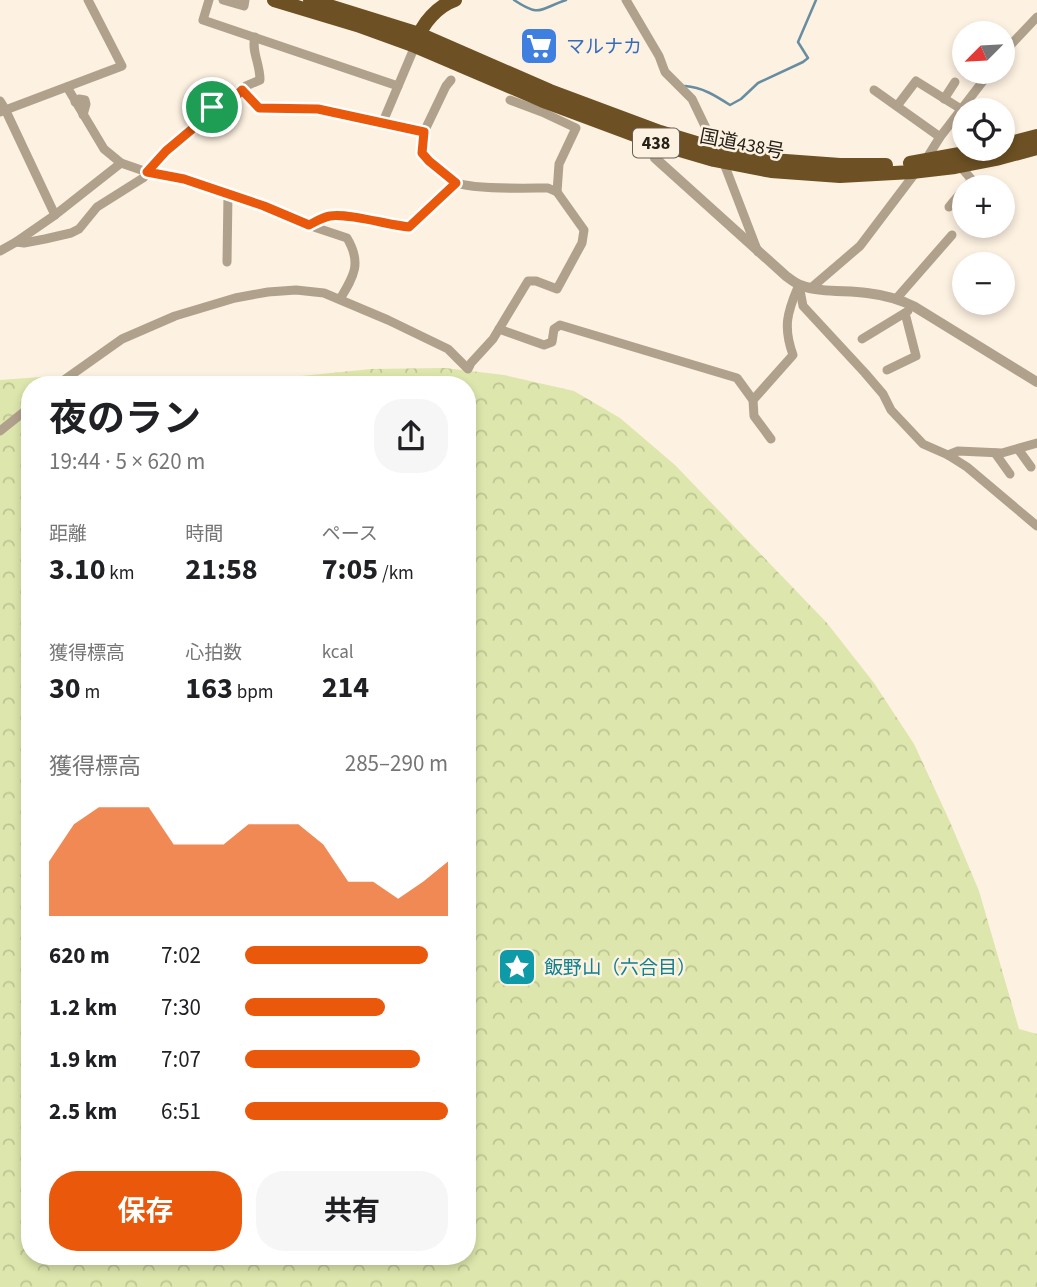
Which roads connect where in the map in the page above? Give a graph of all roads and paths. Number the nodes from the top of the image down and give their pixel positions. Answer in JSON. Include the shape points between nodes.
{"nodes":[{"id":1,"x":88,"y":0,"type":"edge"},
{"id":2,"x":209,"y":0,"type":"edge"},
{"id":3,"x":223,"y":0,"type":"edge"},
{"id":4,"x":245,"y":0,"type":"edge"},
{"id":5,"x":274,"y":0,"type":"edge"},
{"id":6,"x":310,"y":0,"type":"edge"},
{"id":7,"x":455,"y":0,"type":"edge"},
{"id":8,"x":626,"y":0,"type":"edge"},
{"id":9,"x":1037,"y":17,"type":"edge"},
{"id":10,"x":255,"y":37,"type":"junction"},
{"id":11,"x":417,"y":40,"type":"junction"},
{"id":12,"x":1015,"y":40,"type":"edge"},
{"id":13,"x":451,"y":80,"type":"dead end"},
{"id":14,"x":954,"y":84,"type":"edge"},
{"id":15,"x":980,"y":84,"type":"edge"},
{"id":16,"x":67,"y":86,"type":"junction"},
{"id":17,"x":398,"y":86,"type":"junction"},
{"id":18,"x":242,"y":90,"type":"junction"},
{"id":19,"x":880,"y":91,"type":"dead end"},
{"id":20,"x":969,"y":98,"type":"edge"},
{"id":21,"x":944,"y":99,"type":"junction"},
{"id":22,"x":510,"y":100,"type":"dead end"},
{"id":23,"x":546,"y":102,"type":"junction"},
{"id":24,"x":952,"y":104,"type":"edge"},
{"id":25,"x":897,"y":106,"type":"junction"},
{"id":26,"x":2,"y":108,"type":"edge"},
{"id":27,"x":952,"y":121,"type":"edge"},
{"id":28,"x":382,"y":124,"type":"junction"},
{"id":29,"x":424,"y":132,"type":"junction"},
{"id":30,"x":940,"y":136,"type":"junction"},
{"id":31,"x":1037,"y":136,"type":"edge"},
{"id":32,"x":658,"y":138,"type":"junction"},
{"id":33,"x":1015,"y":142,"type":"edge"},
{"id":34,"x":1037,"y":148,"type":"edge"},
{"id":35,"x":720,"y":155,"type":"junction"},
{"id":36,"x":952,"y":158,"type":"edge"},
{"id":37,"x":121,"y":163,"type":"junction"},
{"id":38,"x":921,"y":166,"type":"junction"},
{"id":39,"x":960,"y":166,"type":"junction"},
{"id":40,"x":147,"y":172,"type":"junction"},
{"id":41,"x":968,"y":175,"type":"edge"},
{"id":42,"x":456,"y":183,"type":"junction"},
{"id":43,"x":557,"y":192,"type":"junction"},
{"id":44,"x":228,"y":194,"type":"junction"},
{"id":45,"x":952,"y":203,"type":"edge"},
{"id":46,"x":949,"y":207,"type":"dead end"},
{"id":47,"x":55,"y":215,"type":"junction"},
{"id":48,"x":309,"y":225,"type":"junction"},
{"id":49,"x":952,"y":237,"type":"edge"},
{"id":50,"x":16,"y":242,"type":"junction"},
{"id":51,"x":0,"y":251,"type":"edge"},
{"id":52,"x":758,"y":252,"type":"junction"},
{"id":53,"x":228,"y":262,"type":"dead end"},
{"id":54,"x":799,"y":285,"type":"junction"},
{"id":55,"x":811,"y":288,"type":"junction"},
{"id":56,"x":340,"y":299,"type":"junction"},
{"id":57,"x":896,"y":299,"type":"junction"},
{"id":58,"x":915,"y":307,"type":"junction"},
{"id":59,"x":905,"y":313,"type":"junction"},
{"id":60,"x":499,"y":329,"type":"junction"},
{"id":61,"x":862,"y":339,"type":"dead end"},
{"id":62,"x":887,"y":370,"type":"dead end"},
{"id":63,"x":70,"y":376,"type":"edge"},
{"id":64,"x":1037,"y":382,"type":"edge"},
{"id":65,"x":753,"y":400,"type":"junction"},
{"id":66,"x":21,"y":414,"type":"edge"},
{"id":67,"x":0,"y":431,"type":"edge"},
{"id":68,"x":771,"y":439,"type":"dead end"},
{"id":69,"x":1037,"y":443,"type":"edge"},
{"id":70,"x":1018,"y":449,"type":"junction"},
{"id":71,"x":995,"y":453,"type":"junction"},
{"id":72,"x":948,"y":455,"type":"junction"},
{"id":73,"x":1031,"y":467,"type":"dead end"},
{"id":74,"x":1010,"y":474,"type":"dead end"},
{"id":75,"x":1037,"y":526,"type":"edge"}],
"edges":[{"from":1,"to":16,"type":"street","via":[[122,66]]},
{"from":2,"to":10,"type":"street","via":[[203,20]]},
{"from":3,"to":4,"type":"street","via":[[244,6]]},
{"from":5,"to":11,"type":"highway","name":"国道438号","number":"438"},
{"from":6,"to":11,"type":"highway","name":"国道438号","number":"438"},
{"from":7,"to":11,"type":"highway","via":[[441,7]]},
{"from":8,"to":35,"type":"street","via":[[665,72],[692,99]]},
{"from":9,"to":12,"type":"street"},
{"from":10,"to":17,"type":"street"},
{"from":10,"to":18,"type":"street","via":[[260,79]]},
{"from":11,"to":17,"type":"street"},
{"from":11,"to":23,"type":"highway","name":"国道438号","number":"438"},
{"from":13,"to":29,"type":"street"},
{"from":14,"to":21,"type":"street"},
{"from":15,"to":20,"type":"street"},
{"from":16,"to":26,"type":"street"},
{"from":16,"to":37,"type":"street","via":[[104,149]]},
{"from":17,"to":28,"type":"street"},
{"from":18,"to":28,"type":"street","via":[[259,108],[318,109]]},
{"from":18,"to":40,"type":"street","via":[[196,120],[197,125]]},
{"from":19,"to":25,"type":"street"},
{"from":21,"to":24,"type":"street"},
{"from":21,"to":25,"type":"street","via":[[916,81]]},
{"from":22,"to":23,"type":"street"},
{"from":23,"to":32,"type":"highway","name":"国道438号","number":"438"},
{"from":23,"to":43,"type":"street","via":[[576,128],[559,164]]},
{"from":25,"to":30,"type":"street"},
{"from":26,"to":47,"type":"street"},
{"from":27,"to":30,"type":"street"},
{"from":28,"to":29,"type":"street"},
{"from":29,"to":42,"type":"street","via":[[422,153]]},
{"from":30,"to":38,"type":"street"},
{"from":31,"to":33,"type":"highway"},
{"from":32,"to":35,"type":"highway","name":"国道438号","number":"438"},
{"from":32,"to":52,"type":"street","via":[[655,158]]},
{"from":34,"to":39,"type":"highway","name":"国道438号","number":"438"},
{"from":35,"to":38,"type":"highway","name":"国道438号","number":"438","via":[[771,171],[840,176]]},
{"from":35,"to":52,"type":"street"},
{"from":36,"to":38,"type":"highway","name":"国道438号","number":"438"},
{"from":37,"to":40,"type":"street"},
{"from":37,"to":47,"type":"street"},
{"from":38,"to":39,"type":"highway","name":"国道438号","number":"438"},
{"from":38,"to":55,"type":"street","via":[[860,246]]},
{"from":39,"to":41,"type":"street"},
{"from":40,"to":44,"type":"street"},
{"from":40,"to":50,"type":"street","via":[[97,207],[79,229]]},
{"from":42,"to":43,"type":"street"},
{"from":42,"to":48,"type":"street","via":[[409,227],[330,216]]},
{"from":43,"to":60,"type":"street","via":[[584,230],[582,243],[557,289],[528,281]]},
{"from":44,"to":48,"type":"street"},
{"from":44,"to":53,"type":"street"},
{"from":45,"to":46,"type":"street"},
{"from":47,"to":50,"type":"street"},
{"from":48,"to":56,"type":"street","via":[[347,238],[354,250],[354,272]]},
{"from":49,"to":57,"type":"street"},
{"from":50,"to":51,"type":"street"},
{"from":52,"to":54,"type":"street"},
{"from":54,"to":55,"type":"street"},
{"from":54,"to":65,"type":"street","via":[[786,321],[793,355]]},
{"from":54,"to":72,"type":"street","via":[[803,306],[883,394],[891,410],[923,444]]},
{"from":55,"to":57,"type":"street"},
{"from":56,"to":60,"type":"street","via":[[432,340],[468,369]]},
{"from":56,"to":63,"type":"street","via":[[296,290],[235,298],[175,316],[122,339]]},
{"from":57,"to":58,"type":"street"},
{"from":58,"to":59,"type":"street"},
{"from":58,"to":64,"type":"street"},
{"from":59,"to":61,"type":"street"},
{"from":59,"to":62,"type":"street","via":[[916,356]]},
{"from":60,"to":65,"type":"street","via":[[544,345],[552,342],[554,329],[560,325],[737,379]]},
{"from":65,"to":68,"type":"street","via":[[754,416]]},
{"from":66,"to":67,"type":"street"},
{"from":69,"to":70,"type":"street"},
{"from":70,"to":71,"type":"street"},
{"from":70,"to":73,"type":"street"},
{"from":71,"to":72,"type":"street","via":[[958,450]]},
{"from":71,"to":74,"type":"street"},
{"from":72,"to":75,"type":"street"}]}
